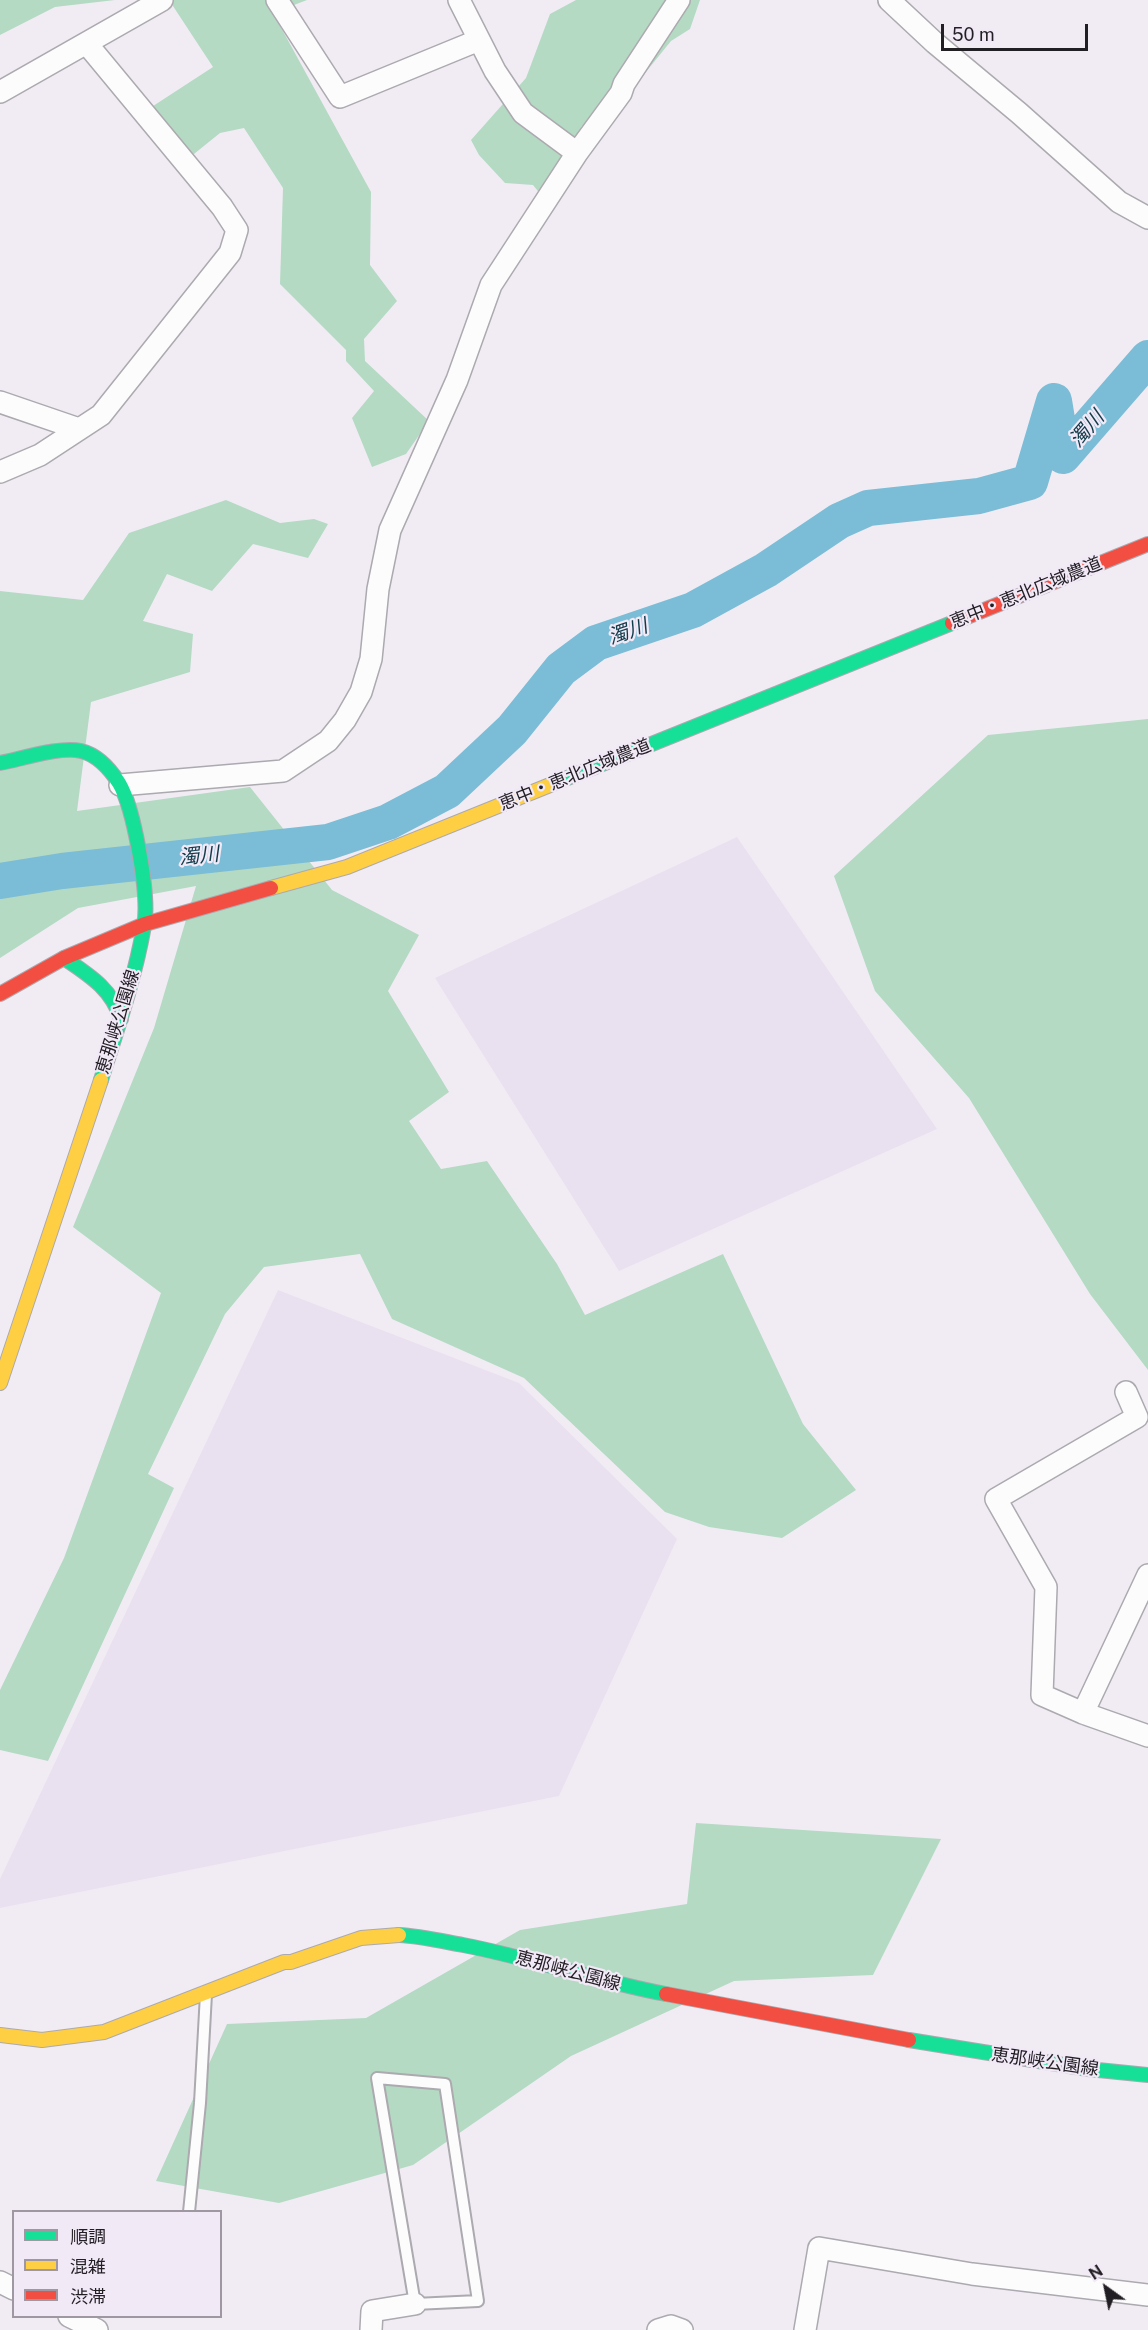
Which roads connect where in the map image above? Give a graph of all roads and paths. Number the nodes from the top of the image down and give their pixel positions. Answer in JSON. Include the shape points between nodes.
{"nodes":[{"id":1,"x":162,"y":0,"type":"edge"},
{"id":2,"x":277,"y":0,"type":"edge"},
{"id":3,"x":459,"y":0,"type":"edge"},
{"id":4,"x":679,"y":0,"type":"edge"},
{"id":5,"x":889,"y":0,"type":"edge"},
{"id":6,"x":480,"y":40,"type":"junction"},
{"id":7,"x":87,"y":44,"type":"junction"},
{"id":8,"x":0,"y":92,"type":"edge"},
{"id":9,"x":577,"y":153,"type":"junction"},
{"id":10,"x":1148,"y":218,"type":"edge"},
{"id":11,"x":0,"y":402,"type":"edge"},
{"id":12,"x":80,"y":429,"type":"junction"},
{"id":13,"x":0,"y":472,"type":"edge"},
{"id":14,"x":1148,"y":544,"type":"edge"},
{"id":15,"x":0,"y":763,"type":"edge"},
{"id":16,"x":120,"y":785,"type":"junction"},
{"id":17,"x":145,"y":924,"type":"junction"},
{"id":18,"x":64,"y":958,"type":"junction"},
{"id":19,"x":0,"y":994,"type":"edge"},
{"id":20,"x":121,"y":1019,"type":"junction"},
{"id":21,"x":0,"y":1383,"type":"edge"},
{"id":22,"x":1126,"y":1392,"type":"dead end"},
{"id":23,"x":1148,"y":1575,"type":"edge"},
{"id":24,"x":1083,"y":1713,"type":"junction"},
{"id":25,"x":1148,"y":1736,"type":"edge"},
{"id":26,"x":207,"y":1991,"type":"junction"},
{"id":27,"x":0,"y":2035,"type":"edge"},
{"id":28,"x":1148,"y":2075,"type":"edge"},
{"id":29,"x":189,"y":2210,"type":"edge"},
{"id":30,"x":1148,"y":2295,"type":"edge"},
{"id":31,"x":415,"y":2304,"type":"junction"},
{"id":32,"x":73,"y":2318,"type":"edge"},
{"id":33,"x":96,"y":2330,"type":"edge"},
{"id":34,"x":371,"y":2330,"type":"edge"},
{"id":35,"x":658,"y":2330,"type":"edge"},
{"id":36,"x":682,"y":2330,"type":"edge"},
{"id":37,"x":805,"y":2330,"type":"edge"}],
"edges":[{"from":1,"to":7,"type":"street"},
{"from":2,"to":6,"type":"street","via":[[340,97]]},
{"from":3,"to":6,"type":"street"},
{"from":4,"to":9,"type":"street","via":[[621,93]]},
{"from":5,"to":10,"type":"street","via":[[1119,202]]},
{"from":6,"to":9,"type":"street","via":[[523,113]]},
{"from":7,"to":8,"type":"street"},
{"from":7,"to":12,"type":"street","via":[[237,230],[230,253],[101,415]]},
{"from":9,"to":16,"type":"street","via":[[491,285],[457,380],[390,530],[378,589],[371,658],[361,692],[345,720],[328,741],[284,771]]},
{"from":11,"to":12,"type":"street"},
{"from":12,"to":13,"type":"street","via":[[40,455]]},
{"from":14,"to":17,"type":"main road","name":"恵中・恵北広域農道","via":[[347,867]]},
{"from":15,"to":16,"type":"main road","name":"恵那峡公園線","via":[[65,750],[81,751],[106,766]]},
{"from":16,"to":17,"type":"main road","name":"恵那峡公園線","via":[[145,881]]},
{"from":17,"to":18,"type":"main road","name":"恵中・恵北広域農道"},
{"from":17,"to":20,"type":"main road","name":"恵那峡公園線"},
{"from":18,"to":19,"type":"main road","name":"恵中・恵北広域農道"},
{"from":18,"to":20,"type":"main road","via":[[102,985],[117,1004]]},
{"from":20,"to":21,"type":"main road","name":"恵那峡公園線"},
{"from":22,"to":24,"type":"street","via":[[1137,1417],[996,1499],[1046,1587],[1042,1695]]},
{"from":23,"to":24,"type":"street"},
{"from":24,"to":25,"type":"street"},
{"from":26,"to":27,"type":"main road","name":"恵那峡公園線","via":[[104,2032],[42,2040]]},
{"from":26,"to":28,"type":"main road","name":"恵那峡公園線","via":[[361,1938],[416,1936],[489,1950],[643,1990],[966,2051]]},
{"from":26,"to":29,"type":"lane"},
{"from":30,"to":37,"type":"street","via":[[972,2274],[819,2248]]},
{"from":31,"to":31,"type":"lane","via":[[478,2301],[445,2084],[377,2078]]},
{"from":31,"to":34,"type":"street","via":[[372,2311]]},
{"from":32,"to":33,"type":"street"},
{"from":35,"to":36,"type":"street","via":[[665,2326]]}]}
